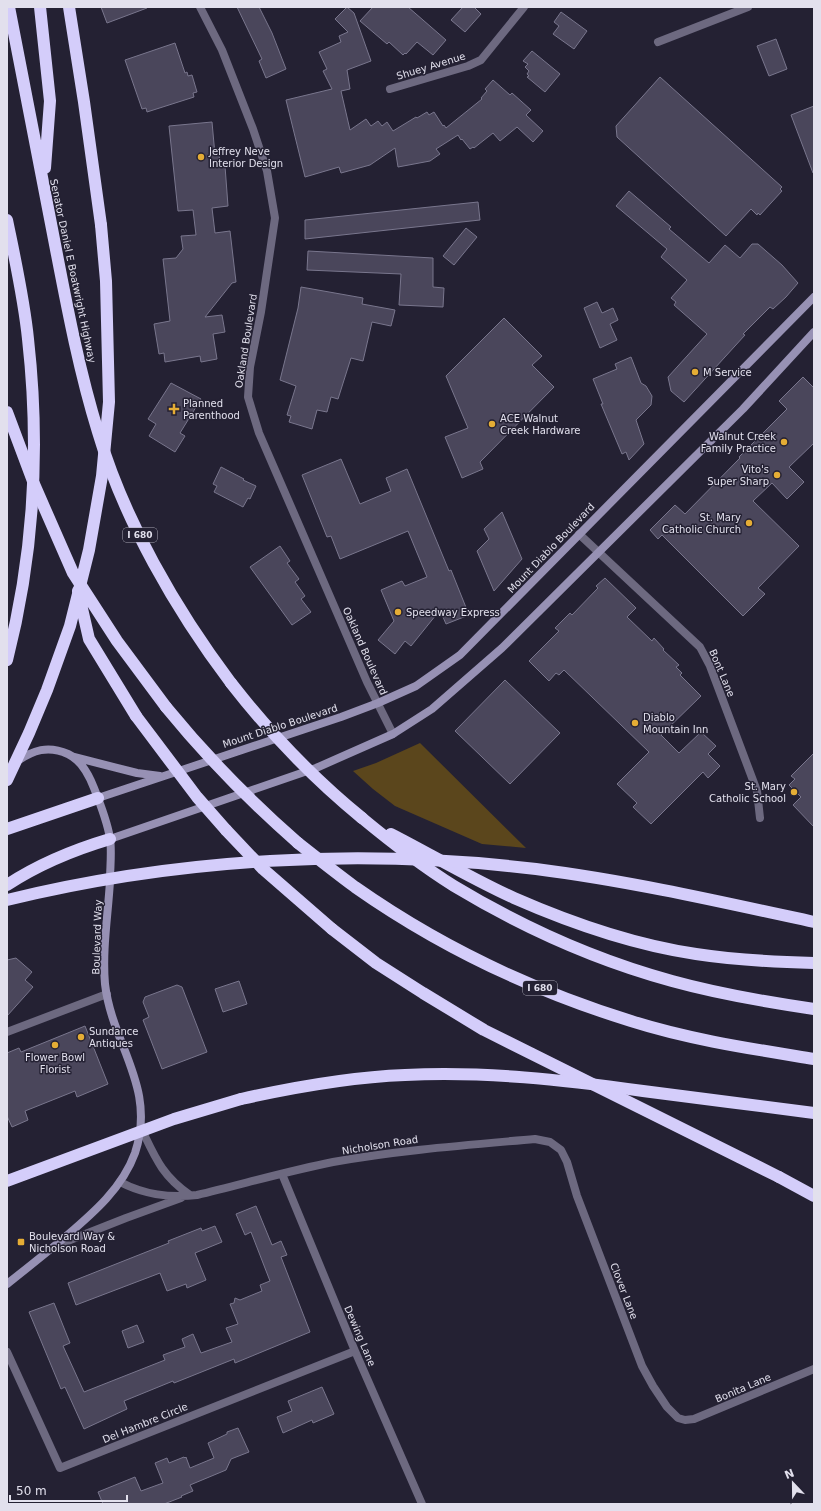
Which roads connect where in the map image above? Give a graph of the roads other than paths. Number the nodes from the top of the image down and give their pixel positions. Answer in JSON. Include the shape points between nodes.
{"nodes":[{"id":1,"x":9,"y":7,"type":"edge"},
{"id":2,"x":40,"y":7,"type":"edge"},
{"id":3,"x":69,"y":7,"type":"edge"},
{"id":4,"x":200,"y":7,"type":"edge"},
{"id":5,"x":524,"y":7,"type":"edge"},
{"id":6,"x":748,"y":7,"type":"edge"},
{"id":7,"x":658,"y":42,"type":"dead end"},
{"id":8,"x":390,"y":89,"type":"dead end"},
{"id":9,"x":43,"y":185,"type":"junction"},
{"id":10,"x":7,"y":220,"type":"edge"},
{"id":11,"x":814,"y":297,"type":"edge"},
{"id":12,"x":814,"y":332,"type":"edge"},
{"id":13,"x":7,"y":412,"type":"edge"},
{"id":14,"x":578,"y":534,"type":"junction"},
{"id":15,"x":598,"y":553,"type":"junction"},
{"id":16,"x":73,"y":573,"type":"junction"},
{"id":17,"x":7,"y":660,"type":"edge"},
{"id":18,"x":378,"y":703,"type":"junction"},
{"id":19,"x":393,"y":734,"type":"junction"},
{"id":20,"x":73,"y":756,"type":"junction"},
{"id":21,"x":7,"y":772,"type":"edge"},
{"id":22,"x":162,"y":776,"type":"junction"},
{"id":23,"x":7,"y":780,"type":"edge"},
{"id":24,"x":98,"y":798,"type":"junction"},
{"id":25,"x":362,"y":818,"type":"junction"},
{"id":26,"x":760,"y":818,"type":"dead end"},
{"id":27,"x":7,"y":829,"type":"edge"},
{"id":28,"x":110,"y":839,"type":"junction"},
{"id":29,"x":7,"y":885,"type":"edge"},
{"id":30,"x":7,"y":900,"type":"edge"},
{"id":31,"x":814,"y":922,"type":"edge"},
{"id":32,"x":814,"y":962,"type":"edge"},
{"id":33,"x":107,"y":994,"type":"junction"},
{"id":34,"x":814,"y":1010,"type":"edge"},
{"id":35,"x":7,"y":1032,"type":"edge"},
{"id":36,"x":814,"y":1059,"type":"edge"},
{"id":37,"x":814,"y":1113,"type":"edge"},
{"id":38,"x":141,"y":1127,"type":"junction"},
{"id":39,"x":567,"y":1162,"type":"joint"},
{"id":40,"x":282,"y":1174,"type":"junction"},
{"id":41,"x":7,"y":1181,"type":"edge"},
{"id":42,"x":120,"y":1182,"type":"junction"},
{"id":43,"x":190,"y":1196,"type":"junction"},
{"id":44,"x":814,"y":1196,"type":"edge"},
{"id":45,"x":53,"y":1247,"type":"junction"},
{"id":46,"x":7,"y":1284,"type":"edge"},
{"id":47,"x":355,"y":1351,"type":"junction"},
{"id":48,"x":7,"y":1352,"type":"edge"},
{"id":49,"x":814,"y":1369,"type":"edge"},
{"id":50,"x":678,"y":1418,"type":"joint"},
{"id":51,"x":422,"y":1504,"type":"edge"}],
"edges":[{"from":1,"to":9,"type":"highway","name":"Senator Daniel E Boatwright Highway","number":"I 680"},
{"from":2,"to":9,"type":"highway","via":[[50,101]]},
{"from":3,"to":23,"type":"highway","bridge":true,"via":[[101,225],[106,281],[109,402],[102,476],[89,550],[70,626],[47,690]]},
{"from":4,"to":18,"type":"street","name":"Oakland Boulevard","via":[[222,50],[255,136],[267,171],[275,218],[250,366],[248,397],[259,433]]},
{"from":5,"to":8,"type":"street","name":"Shuey Avenue","via":[[481,60]]},
{"from":6,"to":7,"type":"street"},
{"from":9,"to":25,"type":"highway","name":"Senator Daniel E Boatwright Highway","number":"I 680","bridge":true,"via":[[68,312],[98,432],[128,510],[152,560],[187,620],[253,711],[289,751],[337,798]]},
{"from":10,"to":17,"type":"highway","bridge":true,"via":[[28,338],[34,440],[29,541],[18,612]]},
{"from":11,"to":14,"type":"main road","name":"Mount Diablo Boulevard"},
{"from":12,"to":15,"type":"main road","via":[[743,409]]},
{"from":13,"to":16,"type":"highway","number":"I 680","via":[[34,484]]},
{"from":14,"to":15,"type":"street","name":"Bont Lane"},
{"from":14,"to":18,"type":"main road","name":"Mount Diablo Boulevard","via":[[460,656],[416,686]]},
{"from":15,"to":19,"type":"main road","via":[[496,655],[432,709]]},
{"from":15,"to":26,"type":"street","name":"Bont Lane","via":[[700,647],[710,666],[757,790]]},
{"from":16,"to":36,"type":"highway","number":"I 680","bridge":true,"via":[[121,646],[166,707],[224,773],[298,843],[355,887],[472,957],[533,986],[665,1030]]},
{"from":16,"to":44,"type":"highway","bridge":true,"via":[[89,639],[136,716],[197,797],[226,830],[263,868],[332,929],[376,963],[484,1030]]},
{"from":18,"to":19,"type":"street","name":"Oakland Boulevard"},
{"from":18,"to":22,"type":"main road","name":"Mount Diablo Boulevard"},
{"from":19,"to":28,"type":"main road","via":[[316,768]]},
{"from":20,"to":21,"type":"main road","via":[[58,750],[44,749],[27,754],[15,762]]},
{"from":20,"to":22,"type":"main road","via":[[137,773]]},
{"from":20,"to":24,"type":"main road","name":"Boulevard Way","via":[[90,778]]},
{"from":22,"to":24,"type":"main road","name":"Mount Diablo Boulevard"},
{"from":24,"to":27,"type":"highway"},
{"from":24,"to":28,"type":"main road","name":"Boulevard Way"},
{"from":25,"to":32,"type":"highway","via":[[513,898],[597,929],[695,954],[737,959]]},
{"from":25,"to":34,"type":"highway","name":"Senator Daniel E Boatwright Highway","number":"I 680","via":[[453,885],[511,917],[572,946],[671,981],[739,997]]},
{"from":28,"to":29,"type":"highway","via":[[51,860]]},
{"from":28,"to":33,"type":"main road","name":"Boulevard Way","via":[[105,965]]},
{"from":30,"to":31,"type":"highway","bridge":true,"via":[[94,882],[197,867],[325,859],[401,860],[505,866],[573,874]]},
{"from":33,"to":35,"type":"street"},
{"from":33,"to":38,"type":"main road","name":"Boulevard Way","via":[[137,1085],[142,1110]]},
{"from":37,"to":41,"type":"highway","bridge":true,"via":[[572,1082],[471,1074],[372,1077],[305,1086],[241,1099],[174,1119]]},
{"from":38,"to":42,"type":"main road","name":"Boulevard Way","via":[[135,1153]]},
{"from":38,"to":43,"type":"street","name":"Boulevard Way","via":[[163,1171]]},
{"from":39,"to":40,"type":"street","name":"Nicholson Road","via":[[561,1150],[550,1142],[535,1139],[380,1154]]},
{"from":39,"to":50,"type":"street","name":"Clover Lane","via":[[577,1196],[642,1366],[667,1407]]},
{"from":40,"to":43,"type":"street","name":"Nicholson Road"},
{"from":40,"to":47,"type":"street","name":"Dewing Lane"},
{"from":42,"to":43,"type":"street","name":"Nicholson Road","via":[[151,1194]]},
{"from":42,"to":45,"type":"main road","name":"Boulevard Way","via":[[98,1209]]},
{"from":43,"to":45,"type":"street","name":"Nicholson Road"},
{"from":45,"to":46,"type":"main road","name":"Boulevard Way"},
{"from":47,"to":48,"type":"street","name":"Del Hambre Circle","via":[[60,1468]]},
{"from":47,"to":51,"type":"street","name":"Dewing Lane"},
{"from":49,"to":50,"type":"street","name":"Bonita Lane","via":[[694,1419]]}]}
